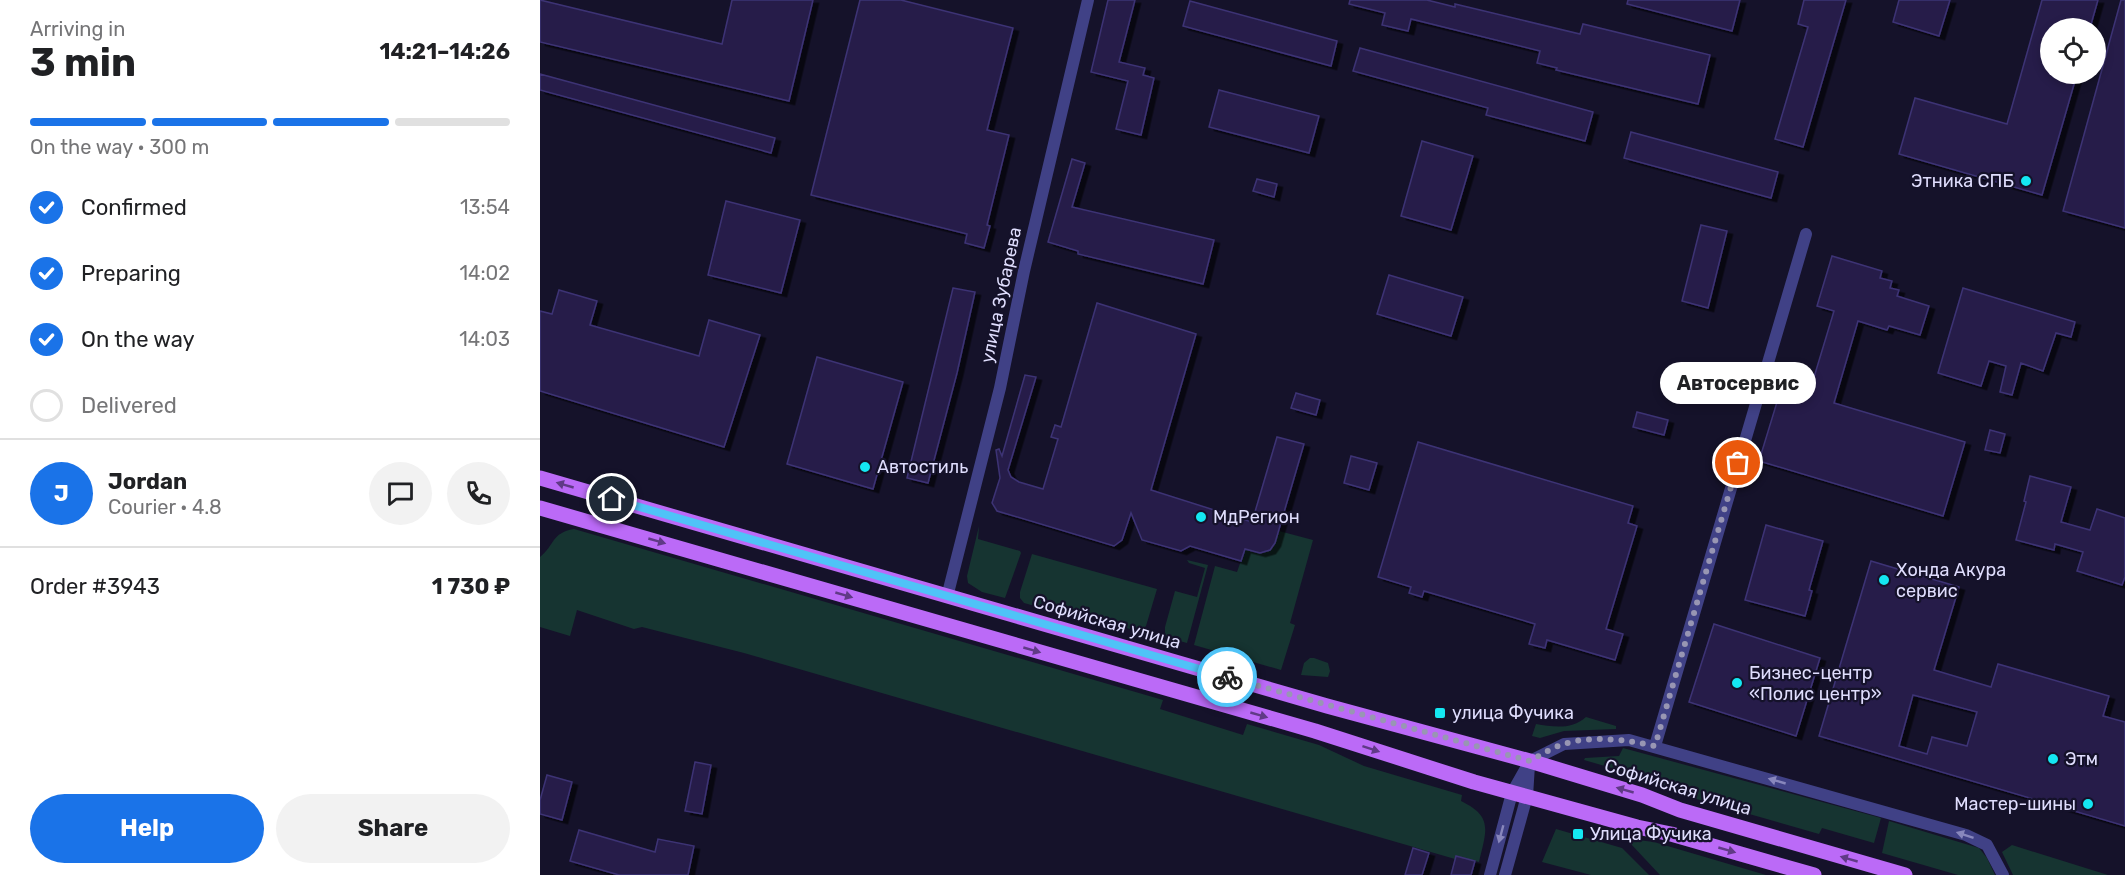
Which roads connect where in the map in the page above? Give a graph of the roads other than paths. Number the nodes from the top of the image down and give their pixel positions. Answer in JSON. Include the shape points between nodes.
{"nodes":[{"id":1,"x":1088,"y":0,"type":"edge"},
{"id":2,"x":1806,"y":234,"type":"dead end"},
{"id":3,"x":540,"y":478,"type":"edge"},
{"id":4,"x":540,"y":508,"type":"edge"},
{"id":5,"x":947,"y":597,"type":"junction"},
{"id":6,"x":1655,"y":746,"type":"junction"},
{"id":7,"x":1530,"y":761,"type":"junction"},
{"id":8,"x":1519,"y":794,"type":"junction"},
{"id":9,"x":1490,"y":875,"type":"edge"},
{"id":10,"x":1505,"y":875,"type":"edge"},
{"id":11,"x":1814,"y":875,"type":"edge"},
{"id":12,"x":1905,"y":875,"type":"edge"},
{"id":13,"x":2003,"y":875,"type":"edge"}],
"edges":[{"from":1,"to":5,"type":"street","name":"улица Зубарева","via":[[1000,388]]},
{"from":2,"to":6,"type":"street"},
{"from":5,"to":3,"type":"main road","name":"Софийская улица","one_way":true},
{"from":4,"to":8,"type":"main road","one_way":true,"via":[[1315,731]]},
{"from":5,"to":7,"type":"main road","name":"Софийская улица"},
{"from":6,"to":7,"type":"street","via":[[1629,740],[1582,741],[1564,744]]},
{"from":13,"to":6,"type":"street","one_way":true,"via":[[1987,845],[1966,835]]},
{"from":7,"to":8,"type":"street"},
{"from":12,"to":7,"type":"main road","name":"Софийская улица","one_way":true,"via":[[1680,810]]},
{"from":8,"to":9,"type":"street","one_way":true},
{"from":8,"to":10,"type":"street"},
{"from":8,"to":11,"type":"main road","one_way":true}]}
